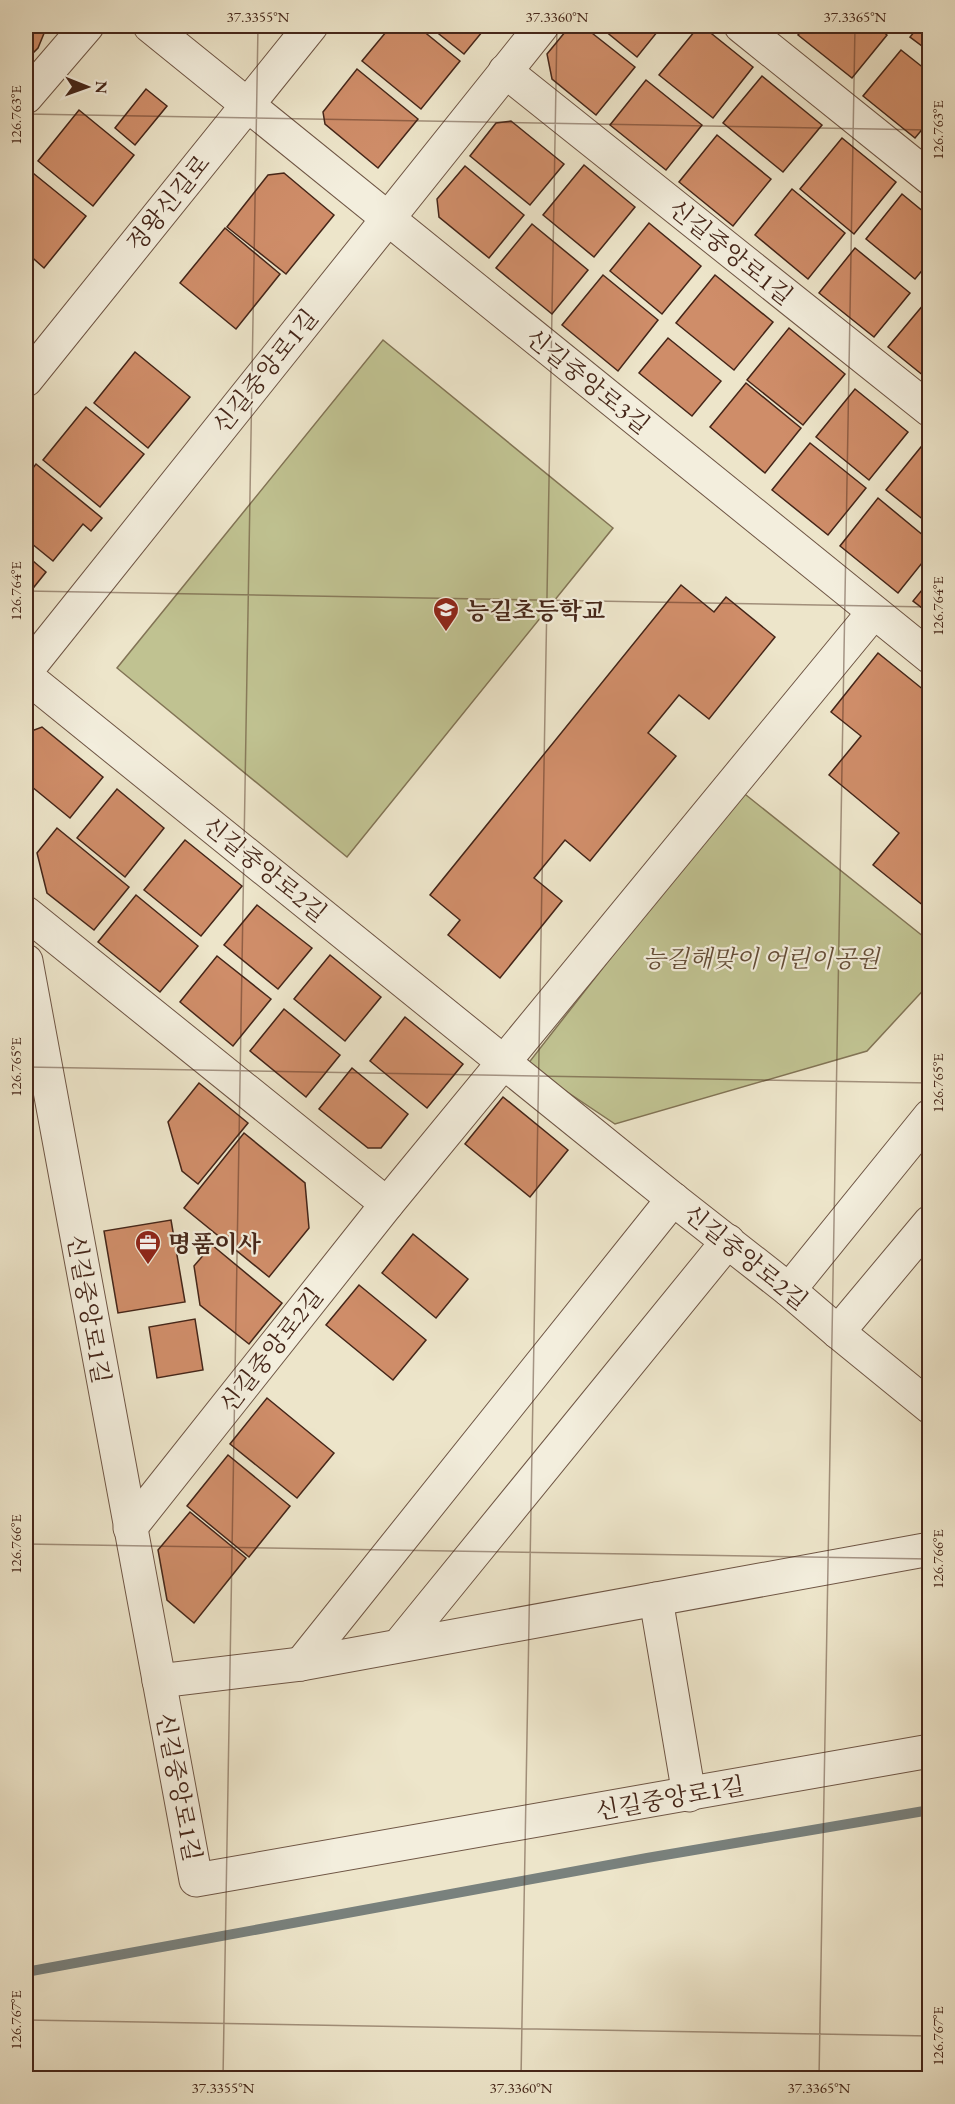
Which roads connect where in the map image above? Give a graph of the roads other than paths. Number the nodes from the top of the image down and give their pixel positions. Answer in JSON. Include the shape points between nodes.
{"nodes":[{"id":1,"x":87,"y":26,"type":"edge"},
{"id":2,"x":150,"y":26,"type":"edge"},
{"id":3,"x":311,"y":26,"type":"edge"},
{"id":4,"x":542,"y":26,"type":"edge"},
{"id":5,"x":741,"y":26,"type":"edge"},
{"id":6,"x":505,"y":71,"type":"junction"},
{"id":7,"x":26,"y":97,"type":"edge"},
{"id":8,"x":248,"y":105,"type":"junction"},
{"id":9,"x":930,"y":178,"type":"edge"},
{"id":10,"x":387,"y":218,"type":"junction"},
{"id":11,"x":26,"y":380,"type":"edge"},
{"id":12,"x":930,"y":410,"type":"edge"},
{"id":13,"x":873,"y":613,"type":"junction"},
{"id":14,"x":930,"y":657,"type":"edge"},
{"id":15,"x":26,"y":671,"type":"edge"},
{"id":16,"x":26,"y":676,"type":"edge"},
{"id":17,"x":26,"y":913,"type":"edge"},
{"id":18,"x":26,"y":961,"type":"edge"},
{"id":19,"x":505,"y":1062,"type":"junction"},
{"id":20,"x":930,"y":1116,"type":"edge"},
{"id":21,"x":674,"y":1199,"type":"junction"},
{"id":22,"x":387,"y":1204,"type":"junction"},
{"id":23,"x":930,"y":1222,"type":"edge"},
{"id":24,"x":728,"y":1241,"type":"junction"},
{"id":25,"x":789,"y":1290,"type":"junction"},
{"id":26,"x":838,"y":1332,"type":"junction"},
{"id":27,"x":930,"y":1407,"type":"edge"},
{"id":28,"x":130,"y":1528,"type":"junction"},
{"id":29,"x":930,"y":1549,"type":"edge"},
{"id":30,"x":656,"y":1599,"type":"junction"},
{"id":31,"x":400,"y":1644,"type":"junction"},
{"id":32,"x":301,"y":1664,"type":"junction"},
{"id":33,"x":159,"y":1681,"type":"junction"},
{"id":34,"x":930,"y":1750,"type":"edge"},
{"id":35,"x":689,"y":1795,"type":"junction"}],
"edges":[{"from":1,"to":7,"type":"street"},
{"from":2,"to":8,"type":"street","name":"신길중앙로3길"},
{"from":3,"to":8,"type":"street","name":"정왕신길로"},
{"from":4,"to":6,"type":"street","name":"신길중앙로1길"},
{"from":5,"to":9,"type":"street"},
{"from":6,"to":10,"type":"street","name":"신길중앙로1길"},
{"from":6,"to":12,"type":"street","name":"신길중앙로1길"},
{"from":8,"to":10,"type":"street","name":"신길중앙로3길"},
{"from":8,"to":11,"type":"street","name":"정왕신길로"},
{"from":10,"to":13,"type":"street","name":"신길중앙로3길"},
{"from":10,"to":15,"type":"street","name":"신길중앙로1길"},
{"from":13,"to":14,"type":"street","name":"신길중앙로3길"},
{"from":13,"to":19,"type":"street"},
{"from":16,"to":19,"type":"street","name":"신길중앙로2길"},
{"from":17,"to":22,"type":"street"},
{"from":18,"to":28,"type":"street","name":"신길중앙로1길"},
{"from":19,"to":21,"type":"street","name":"신길중앙로2길"},
{"from":19,"to":22,"type":"street","name":"신길중앙로2길"},
{"from":20,"to":25,"type":"street"},
{"from":21,"to":24,"type":"street","name":"신길중앙로2길"},
{"from":21,"to":32,"type":"street"},
{"from":22,"to":28,"type":"street","name":"신길중앙로2길"},
{"from":23,"to":26,"type":"street"},
{"from":24,"to":25,"type":"street","name":"신길중앙로2길"},
{"from":24,"to":31,"type":"street"},
{"from":25,"to":26,"type":"street","name":"신길중앙로2길"},
{"from":26,"to":27,"type":"street","name":"신길중앙로2길"},
{"from":28,"to":33,"type":"street","name":"신길중앙로1길"},
{"from":29,"to":30,"type":"street"},
{"from":30,"to":31,"type":"street"},
{"from":30,"to":35,"type":"street"},
{"from":31,"to":32,"type":"street"},
{"from":32,"to":33,"type":"street"},
{"from":33,"to":35,"type":"street","name":"신길중앙로1길","via":[[196,1880]]},
{"from":34,"to":35,"type":"street","name":"신길중앙로1길"}]}
